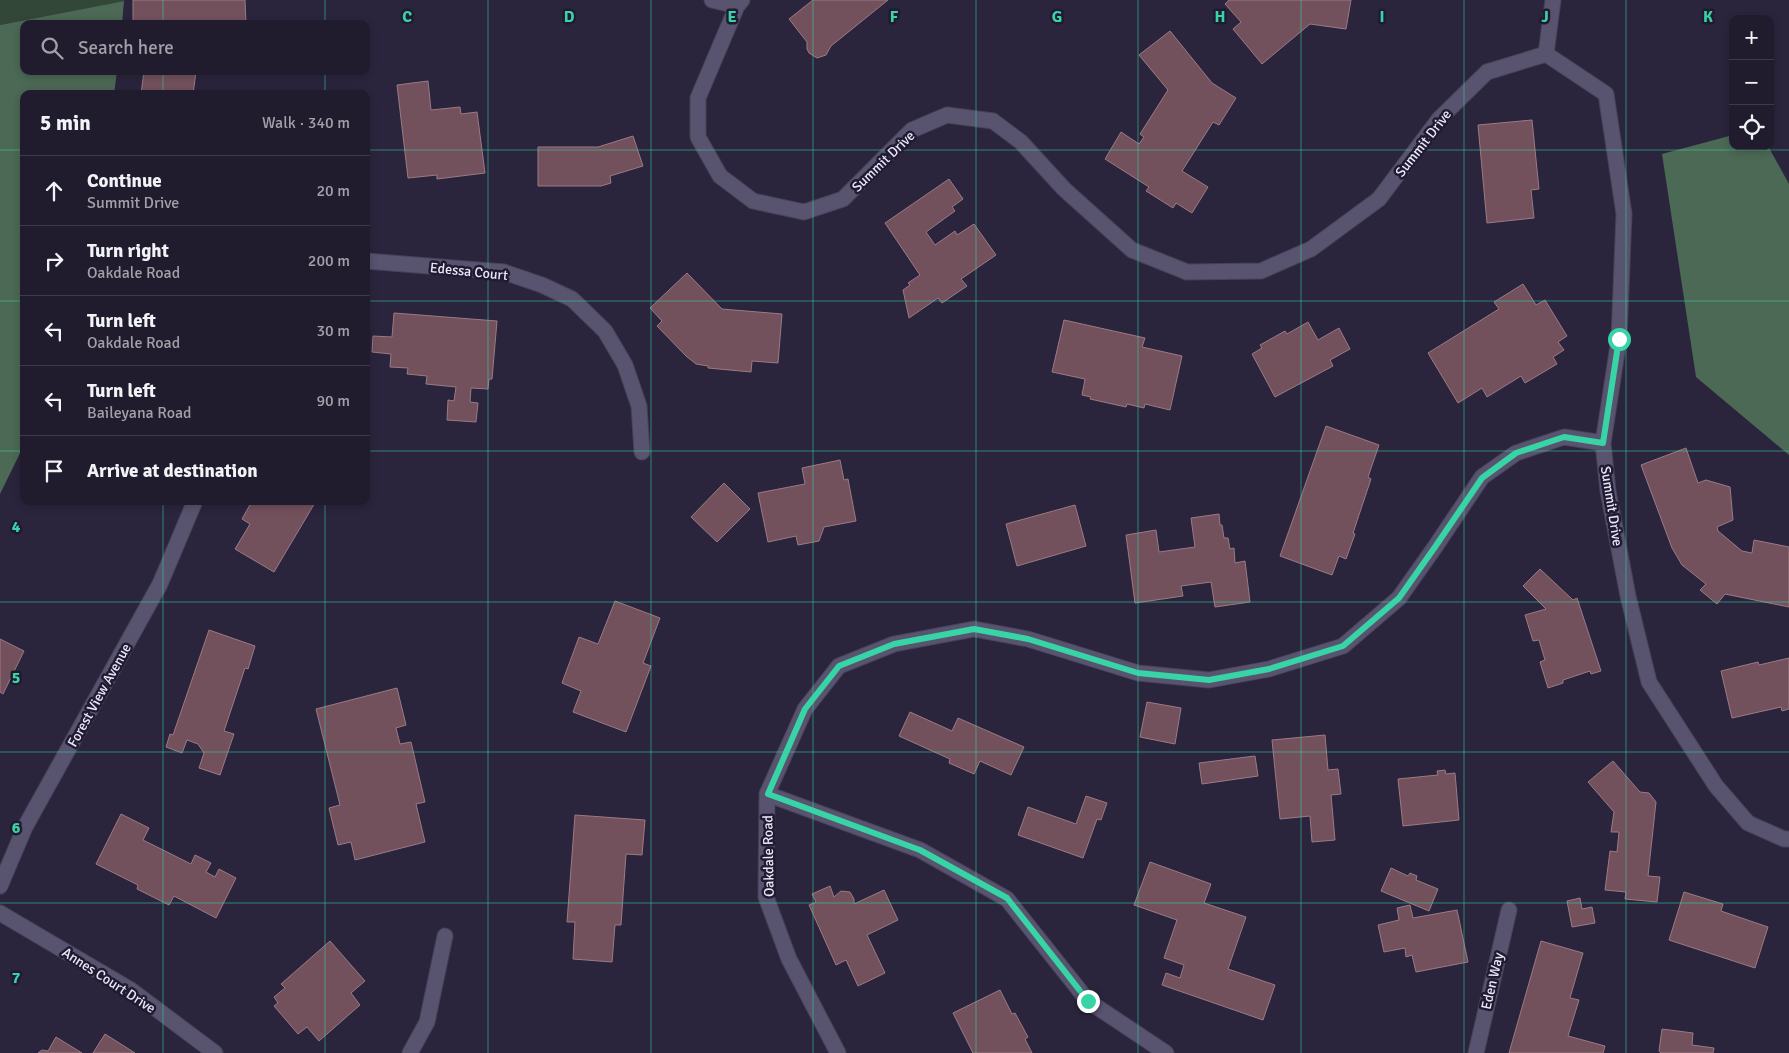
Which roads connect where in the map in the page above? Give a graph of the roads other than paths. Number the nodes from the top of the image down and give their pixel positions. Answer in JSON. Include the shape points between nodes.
{"nodes":[{"id":1,"x":712,"y":0,"type":"edge"},
{"id":2,"x":1553,"y":0,"type":"edge"},
{"id":3,"x":739,"y":3,"type":"edge"},
{"id":4,"x":1546,"y":54,"type":"junction"},
{"id":5,"x":370,"y":261,"type":"edge"},
{"id":6,"x":1603,"y":443,"type":"junction"},
{"id":7,"x":642,"y":452,"type":"dead end"},
{"id":8,"x":193,"y":505,"type":"edge"},
{"id":9,"x":768,"y":794,"type":"junction"},
{"id":10,"x":1789,"y":840,"type":"edge"},
{"id":11,"x":0,"y":886,"type":"edge"},
{"id":12,"x":1509,"y":910,"type":"dead end"},
{"id":13,"x":0,"y":913,"type":"edge"},
{"id":14,"x":444,"y":936,"type":"dead end"},
{"id":15,"x":215,"y":1053,"type":"edge"},
{"id":16,"x":410,"y":1053,"type":"edge"},
{"id":17,"x":838,"y":1053,"type":"edge"},
{"id":18,"x":1166,"y":1053,"type":"edge"},
{"id":19,"x":1476,"y":1053,"type":"edge"}],
"edges":[{"from":1,"to":3,"type":"street"},
{"from":2,"to":4,"type":"street"},
{"from":3,"to":4,"type":"street","name":"Summit Drive","via":[[698,98],[698,137],[720,176],[753,201],[804,212],[843,200],[912,130],[947,115],[993,121],[1021,142],[1064,189],[1132,250],[1187,272],[1261,271],[1311,249],[1380,200],[1438,119],[1487,72]]},
{"from":4,"to":6,"type":"street","name":"Summit Drive","via":[[1606,94],[1624,214],[1619,339]]},
{"from":5,"to":7,"type":"street","name":"Edessa Court","via":[[504,272],[572,298],[605,331],[625,365],[639,406]]},
{"from":6,"to":9,"type":"street","name":"Oakdale Road","via":[[1564,437],[1516,453],[1482,478],[1399,598],[1343,646],[1269,669],[1209,680],[1138,673],[1028,639],[974,629],[894,644],[839,666],[805,709]]},
{"from":6,"to":10,"type":"street","name":"Summit Drive","via":[[1608,491],[1628,596],[1649,682],[1716,786],[1748,823]]},
{"from":8,"to":11,"type":"street","name":"Forest View Avenue","via":[[160,584],[25,827]]},
{"from":9,"to":17,"type":"street","name":"Oakdale Road","via":[[766,897],[789,959]]},
{"from":9,"to":18,"type":"street","via":[[920,850],[1007,898],[1088,1001]]},
{"from":12,"to":19,"type":"street","name":"Eden Way"},
{"from":13,"to":15,"type":"street","name":"Annes Court Drive","via":[[131,990]]},
{"from":14,"to":16,"type":"street","via":[[427,1022]]}]}
